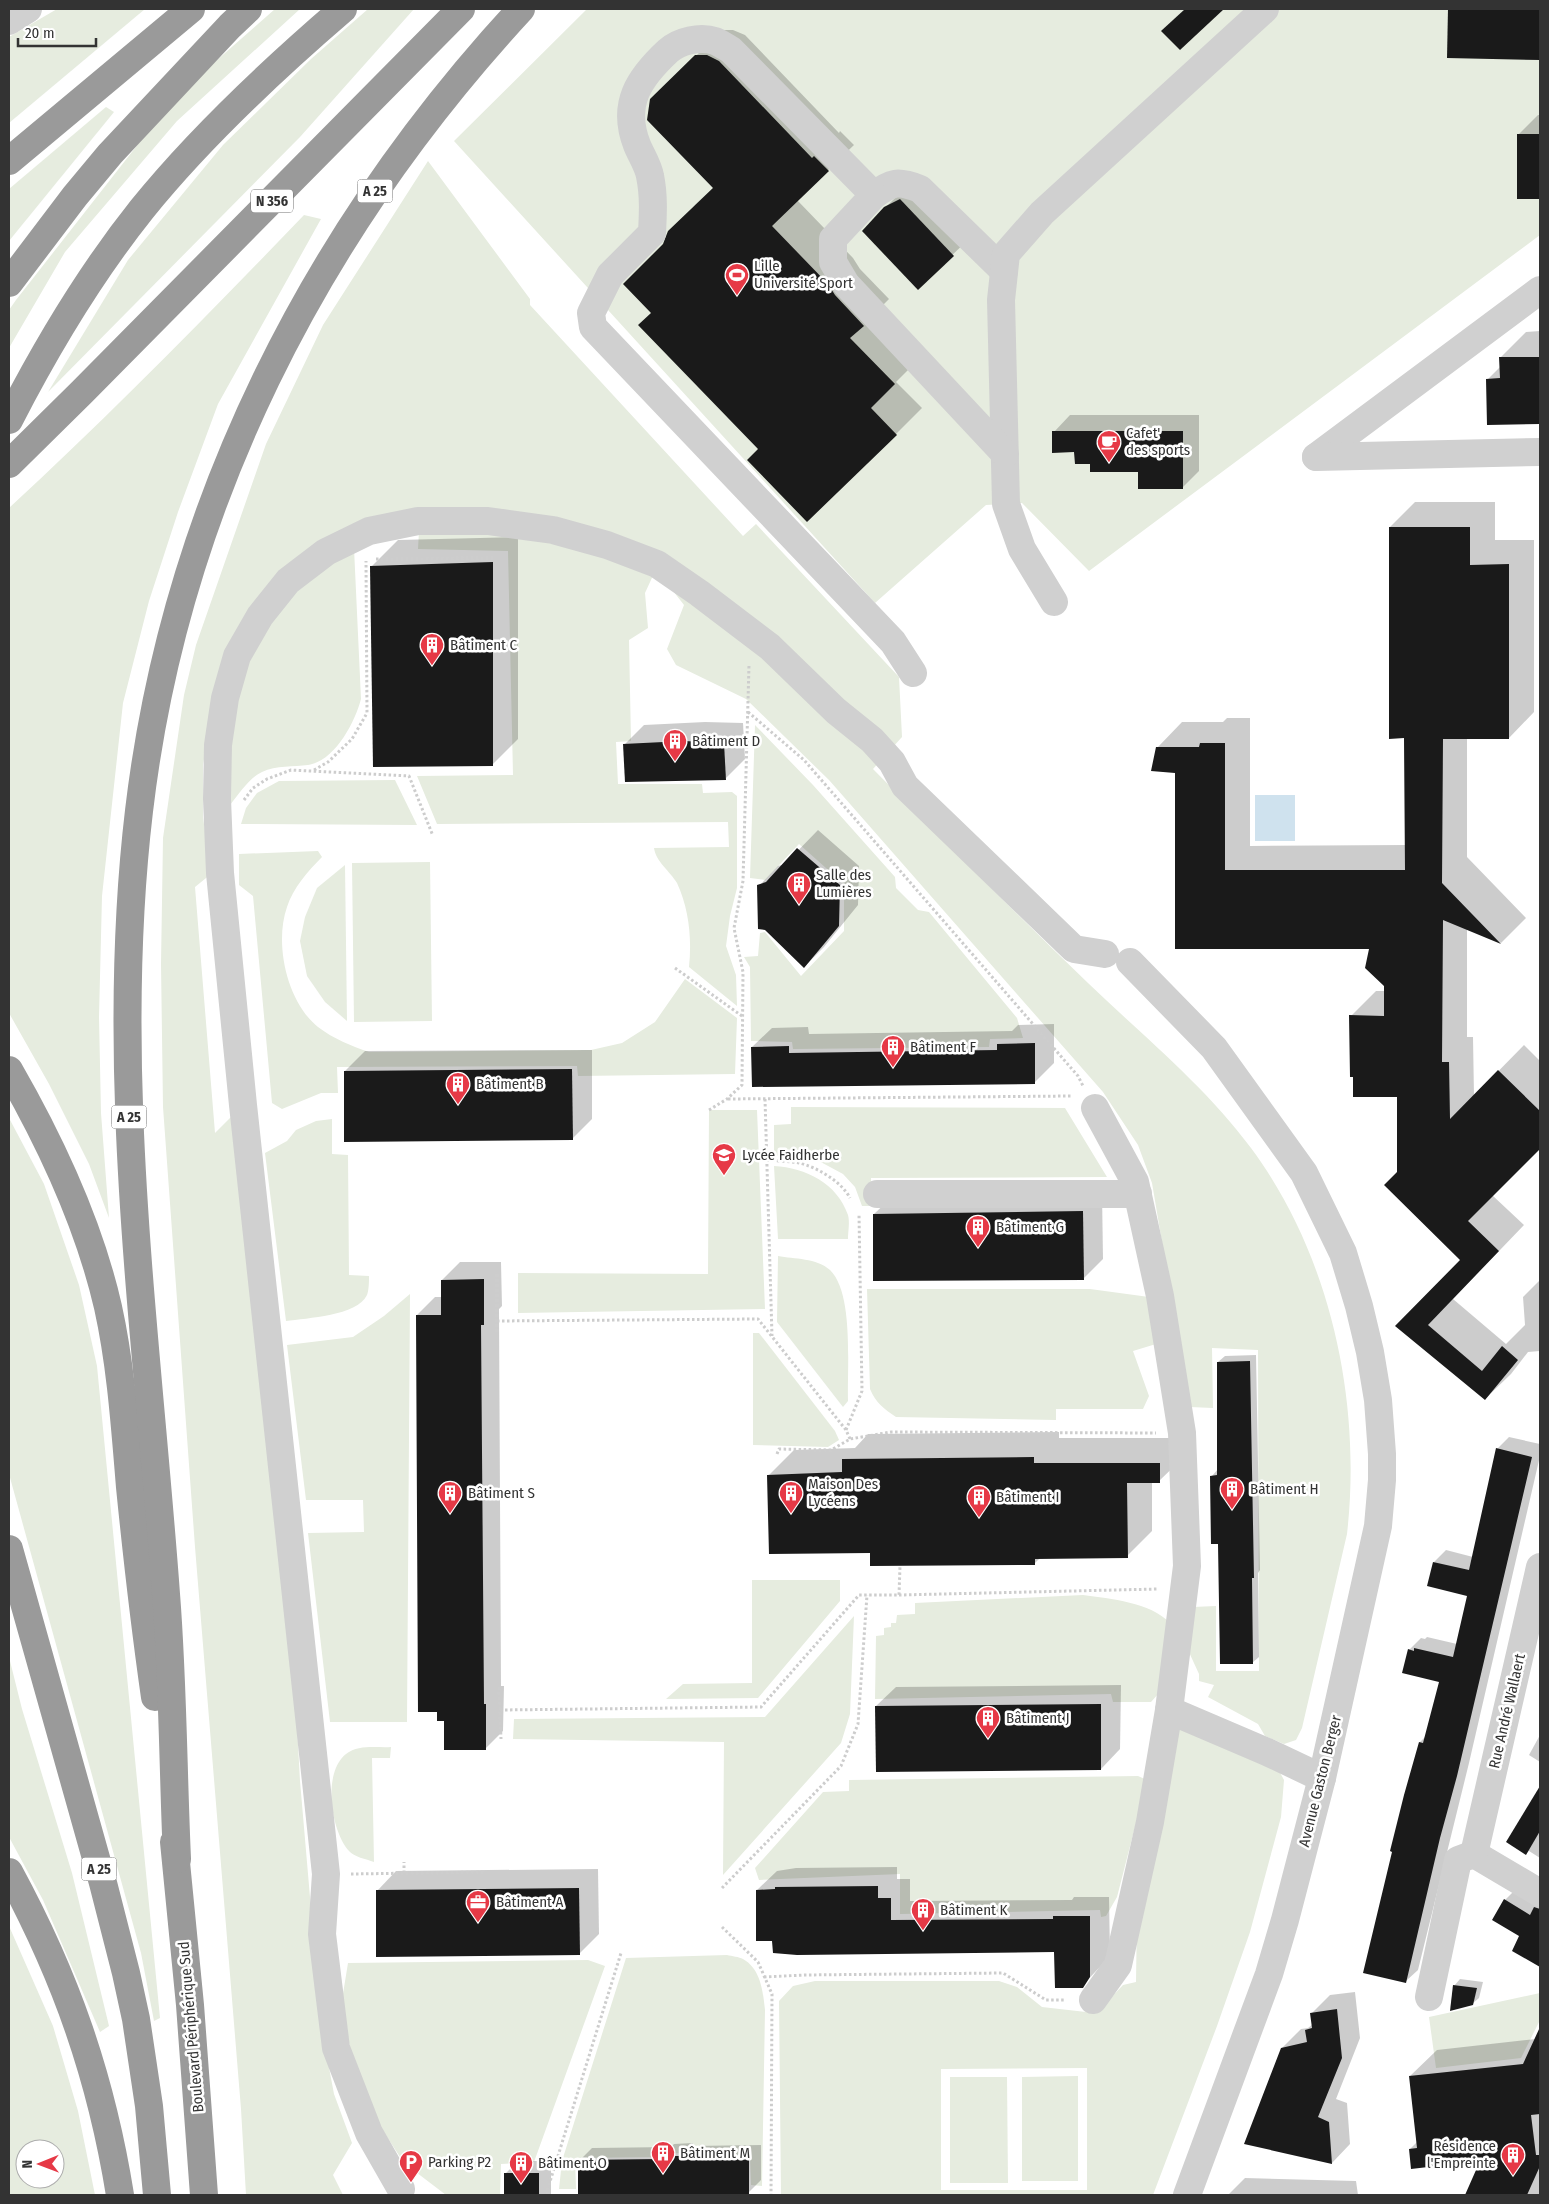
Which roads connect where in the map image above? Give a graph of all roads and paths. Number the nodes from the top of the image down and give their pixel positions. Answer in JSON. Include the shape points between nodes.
{"nodes":[{"id":1,"x":28,"y":9,"type":"edge"},
{"id":2,"x":191,"y":9,"type":"edge"},
{"id":3,"x":248,"y":9,"type":"edge"},
{"id":4,"x":342,"y":9,"type":"edge"},
{"id":5,"x":461,"y":9,"type":"edge"},
{"id":6,"x":521,"y":9,"type":"edge"},
{"id":7,"x":1265,"y":9,"type":"edge"},
{"id":8,"x":9,"y":21,"type":"edge"},
{"id":9,"x":9,"y":161,"type":"edge"},
{"id":10,"x":874,"y":195,"type":"junction"},
{"id":11,"x":1004,"y":271,"type":"junction"},
{"id":12,"x":9,"y":282,"type":"edge"},
{"id":13,"x":1540,"y":290,"type":"edge"},
{"id":14,"x":9,"y":420,"type":"edge"},
{"id":15,"x":1540,"y":452,"type":"edge"},
{"id":16,"x":1005,"y":454,"type":"junction"},
{"id":17,"x":9,"y":464,"type":"edge"},
{"id":18,"x":496,"y":558,"type":"dead end"},
{"id":19,"x":1054,"y":602,"type":"dead end"},
{"id":20,"x":750,"y":632,"type":"junction"},
{"id":21,"x":913,"y":673,"type":"dead end"},
{"id":22,"x":748,"y":712,"type":"junction"},
{"id":23,"x":313,"y":771,"type":"junction"},
{"id":24,"x":242,"y":803,"type":"dead end"},
{"id":25,"x":433,"y":836,"type":"dead end"},
{"id":26,"x":676,"y":968,"type":"dead end"},
{"id":27,"x":743,"y":1016,"type":"junction"},
{"id":28,"x":9,"y":1070,"type":"edge"},
{"id":29,"x":727,"y":1099,"type":"junction"},
{"id":30,"x":765,"y":1099,"type":"junction"},
{"id":31,"x":1092,"y":1102,"type":"junction"},
{"id":32,"x":709,"y":1110,"type":"dead end"},
{"id":33,"x":767,"y":1160,"type":"junction"},
{"id":34,"x":1138,"y":1194,"type":"junction"},
{"id":35,"x":851,"y":1199,"type":"dead end"},
{"id":36,"x":866,"y":1200,"type":"joint"},
{"id":37,"x":497,"y":1274,"type":"dead end"},
{"id":38,"x":497,"y":1322,"type":"junction"},
{"id":39,"x":497,"y":1332,"type":"dead end"},
{"id":40,"x":772,"y":1337,"type":"junction"},
{"id":41,"x":846,"y":1430,"type":"junction"},
{"id":42,"x":1182,"y":1433,"type":"junction"},
{"id":43,"x":850,"y":1438,"type":"junction"},
{"id":44,"x":777,"y":1454,"type":"dead end"},
{"id":45,"x":9,"y":1549,"type":"edge"},
{"id":46,"x":900,"y":1566,"type":"dead end"},
{"id":47,"x":1540,"y":1567,"type":"edge"},
{"id":48,"x":1184,"y":1589,"type":"junction"},
{"id":49,"x":867,"y":1595,"type":"junction"},
{"id":50,"x":899,"y":1595,"type":"junction"},
{"id":51,"x":498,"y":1687,"type":"dead end"},
{"id":52,"x":500,"y":1710,"type":"junction"},
{"id":53,"x":1169,"y":1710,"type":"junction"},
{"id":54,"x":501,"y":1739,"type":"dead end"},
{"id":55,"x":1322,"y":1778,"type":"junction"},
{"id":56,"x":1474,"y":1854,"type":"junction"},
{"id":57,"x":176,"y":1859,"type":"junction"},
{"id":58,"x":404,"y":1862,"type":"dead end"},
{"id":59,"x":9,"y":1872,"type":"edge"},
{"id":60,"x":485,"y":1872,"type":"dead end"},
{"id":61,"x":404,"y":1873,"type":"junction"},
{"id":62,"x":326,"y":1874,"type":"junction"},
{"id":63,"x":722,"y":1888,"type":"dead end"},
{"id":64,"x":1540,"y":1893,"type":"edge"},
{"id":65,"x":722,"y":1927,"type":"dead end"},
{"id":66,"x":621,"y":1953,"type":"dead end"},
{"id":67,"x":764,"y":1978,"type":"junction"},
{"id":68,"x":1429,"y":1997,"type":"dead end"},
{"id":69,"x":1093,"y":2000,"type":"joint"},
{"id":70,"x":401,"y":2189,"type":"dead end"},
{"id":71,"x":120,"y":2195,"type":"edge"},
{"id":72,"x":157,"y":2195,"type":"edge"},
{"id":73,"x":204,"y":2195,"type":"edge"},
{"id":74,"x":548,"y":2195,"type":"edge"},
{"id":75,"x":771,"y":2195,"type":"edge"},
{"id":76,"x":1187,"y":2195,"type":"edge"}],
"edges":[{"from":1,"to":8,"type":"street"},
{"from":2,"to":9,"type":"highway"},
{"from":3,"to":12,"type":"highway","via":[[110,154]]},
{"from":4,"to":14,"type":"highway","via":[[218,126],[163,185],[122,236],[58,330]]},
{"from":5,"to":17,"type":"highway","number":"N 356"},
{"from":6,"to":57,"type":"highway","number":"A 25","via":[[458,81],[372,195],[284,341],[240,434],[197,547],[180,603],[152,731],[139,807],[130,917],[128,1095],[134,1222],[166,1598]]},
{"from":7,"to":11,"type":"street","via":[[1042,213],[1006,254]]},
{"from":10,"to":11,"type":"street","via":[[892,183],[906,183],[920,189]]},
{"from":10,"to":16,"type":"street","via":[[833,239],[833,262],[846,284]]},
{"from":10,"to":21,"type":"street","via":[[731,50],[714,40],[697,39],[674,45],[650,67],[634,92],[631,114],[636,142],[650,175],[652,233],[610,276],[591,312],[593,327],[892,642]]},
{"from":11,"to":16,"type":"street","via":[[1001,300]]},
{"from":13,"to":15,"type":"street","via":[[1316,457]]},
{"from":16,"to":19,"type":"street","via":[[1006,504],[1022,548]]},
{"from":18,"to":23,"type":"path","via":[[366,559],[367,713],[352,739],[328,762]]},
{"from":20,"to":22,"type":"path"},
{"from":20,"to":55,"type":"street","name":"Avenue Gaston Berger","via":[[872,740],[892,762],[905,786],[1074,949],[1117,958],[1214,1048],[1304,1173],[1343,1253],[1370,1352],[1380,1426],[1382,1480],[1378,1526]]},
{"from":20,"to":62,"type":"street","via":[[657,564],[607,545],[553,530],[488,521],[418,521],[369,531],[326,552],[288,581],[260,616],[237,656],[225,698],[218,745],[220,873]]},
{"from":22,"to":27,"type":"path","via":[[743,881],[734,928],[743,972]]},
{"from":22,"to":31,"type":"path","via":[[804,760],[1078,1076]]},
{"from":23,"to":24,"type":"path","via":[[291,770],[267,779],[253,788]]},
{"from":23,"to":25,"type":"path","via":[[409,776]]},
{"from":26,"to":27,"type":"path"},
{"from":27,"to":29,"type":"path","via":[[742,1085]]},
{"from":28,"to":57,"type":"highway","via":[[66,1183],[108,1306],[118,1368],[141,1595]]},
{"from":29,"to":30,"type":"path"},
{"from":29,"to":32,"type":"path"},
{"from":30,"to":31,"type":"path"},
{"from":30,"to":33,"type":"path"},
{"from":31,"to":34,"type":"street","via":[[1135,1182]]},
{"from":33,"to":35,"type":"path","via":[[800,1163],[826,1175]]},
{"from":33,"to":40,"type":"path"},
{"from":34,"to":36,"type":"street"},
{"from":34,"to":42,"type":"street","via":[[1160,1296]]},
{"from":36,"to":41,"type":"path","via":[[859,1214],[862,1391]]},
{"from":37,"to":38,"type":"path"},
{"from":38,"to":39,"type":"path"},
{"from":38,"to":40,"type":"path","via":[[758,1319]]},
{"from":40,"to":41,"type":"path"},
{"from":41,"to":43,"type":"path"},
{"from":42,"to":43,"type":"path","via":[[891,1432]]},
{"from":42,"to":48,"type":"street","via":[[1187,1566]]},
{"from":43,"to":44,"type":"path","via":[[830,1450],[779,1449]]},
{"from":45,"to":72,"type":"highway","number":"A 25","via":[[126,1973],[145,2078]]},
{"from":46,"to":50,"type":"path"},
{"from":47,"to":56,"type":"street","name":"Rue André Wallaert"},
{"from":48,"to":50,"type":"path"},
{"from":48,"to":53,"type":"street"},
{"from":49,"to":50,"type":"path"},
{"from":49,"to":52,"type":"path","via":[[859,1595],[762,1707]]},
{"from":49,"to":63,"type":"path","via":[[858,1724],[841,1766]]},
{"from":51,"to":52,"type":"path"},
{"from":52,"to":54,"type":"path"},
{"from":53,"to":55,"type":"street"},
{"from":53,"to":69,"type":"street","via":[[1150,1822],[1118,1965]]},
{"from":55,"to":76,"type":"street","name":"Avenue Gaston Berger","via":[[1269,1974]]},
{"from":56,"to":64,"type":"street"},
{"from":56,"to":68,"type":"street","via":[[1458,1860]]},
{"from":57,"to":73,"type":"highway","name":"Boulevard Périphérique Sud","number":"A 25"},
{"from":58,"to":61,"type":"path"},
{"from":59,"to":71,"type":"highway","via":[[74,2012],[103,2108]]},
{"from":60,"to":61,"type":"path"},
{"from":61,"to":62,"type":"path"},
{"from":62,"to":70,"type":"street","via":[[322,1934],[336,2048],[369,2133]]},
{"from":65,"to":67,"type":"path","via":[[758,1962]]},
{"from":66,"to":74,"type":"path"},
{"from":67,"to":69,"type":"path","via":[[1003,1973],[1046,2000]]},
{"from":67,"to":75,"type":"path","via":[[772,1994]]}]}
